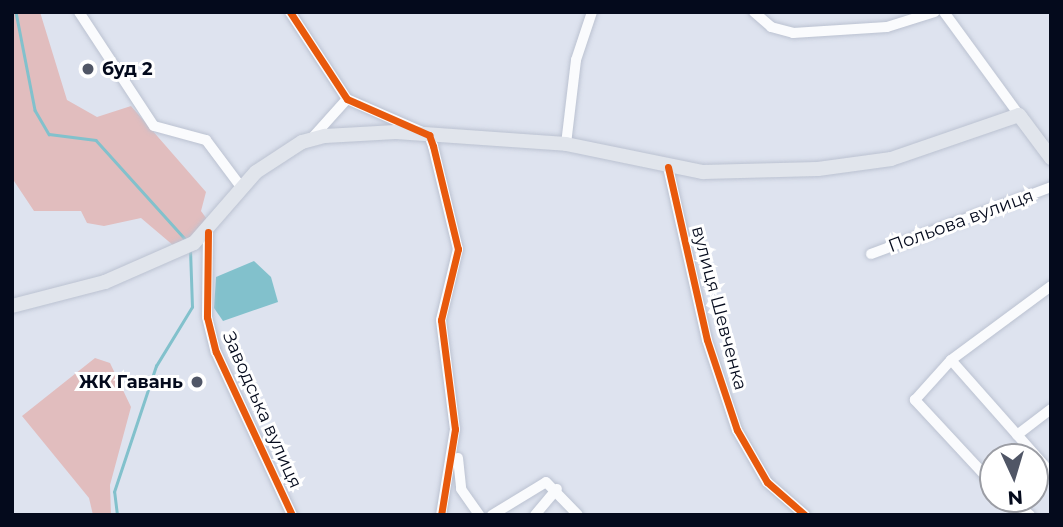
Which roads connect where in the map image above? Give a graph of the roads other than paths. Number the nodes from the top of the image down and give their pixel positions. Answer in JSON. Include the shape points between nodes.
{"nodes":[{"id":1,"x":79,"y":12,"type":"edge"},
{"id":2,"x":290,"y":12,"type":"edge"},
{"id":3,"x":592,"y":12,"type":"edge"},
{"id":4,"x":754,"y":12,"type":"edge"},
{"id":5,"x":935,"y":12,"type":"edge"},
{"id":6,"x":944,"y":12,"type":"edge"},
{"id":7,"x":347,"y":99,"type":"junction"},
{"id":8,"x":1019,"y":115,"type":"junction"},
{"id":9,"x":429,"y":135,"type":"junction"},
{"id":10,"x":312,"y":138,"type":"junction"},
{"id":11,"x":566,"y":144,"type":"junction"},
{"id":12,"x":1051,"y":158,"type":"edge"},
{"id":13,"x":668,"y":167,"type":"junction"},
{"id":14,"x":241,"y":187,"type":"junction"},
{"id":15,"x":1051,"y":187,"type":"edge"},
{"id":16,"x":208,"y":232,"type":"junction"},
{"id":17,"x":871,"y":254,"type":"dead end"},
{"id":18,"x":1051,"y":286,"type":"edge"},
{"id":19,"x":12,"y":306,"type":"edge"},
{"id":20,"x":951,"y":360,"type":"junction"},
{"id":21,"x":1051,"y":409,"type":"edge"},
{"id":22,"x":455,"y":429,"type":"junction"},
{"id":23,"x":1017,"y":435,"type":"junction"},
{"id":24,"x":979,"y":468,"type":"edge"},
{"id":25,"x":1051,"y":473,"type":"edge"},
{"id":26,"x":557,"y":489,"type":"junction"},
{"id":27,"x":292,"y":515,"type":"edge"},
{"id":28,"x":441,"y":515,"type":"edge"},
{"id":29,"x":479,"y":515,"type":"edge"},
{"id":30,"x":492,"y":515,"type":"edge"},
{"id":31,"x":535,"y":515,"type":"edge"},
{"id":32,"x":578,"y":515,"type":"edge"},
{"id":33,"x":805,"y":515,"type":"edge"}],
"edges":[{"from":1,"to":14,"type":"street","via":[[154,126],[206,140]]},
{"from":2,"to":7,"type":"street"},
{"from":3,"to":11,"type":"street","via":[[576,60]]},
{"from":4,"to":5,"type":"street","via":[[771,27],[793,33],[887,27]]},
{"from":6,"to":8,"type":"street"},
{"from":7,"to":9,"type":"street"},
{"from":7,"to":10,"type":"street"},
{"from":8,"to":12,"type":"main road"},
{"from":8,"to":13,"type":"main road","via":[[863,165],[703,172]]},
{"from":9,"to":10,"type":"main road"},
{"from":9,"to":11,"type":"main road"},
{"from":9,"to":22,"type":"street","via":[[458,249],[442,320]]},
{"from":10,"to":14,"type":"main road"},
{"from":11,"to":13,"type":"main road"},
{"from":13,"to":33,"type":"street","name":"вулиця Шевченка","via":[[707,340],[737,430],[767,482]]},
{"from":14,"to":16,"type":"main road"},
{"from":15,"to":17,"type":"street","name":"Польова вулиця"},
{"from":16,"to":19,"type":"main road","via":[[179,251],[105,282]]},
{"from":16,"to":27,"type":"street","name":"Заводська вулиця","via":[[207,317],[216,352]]},
{"from":18,"to":20,"type":"street"},
{"from":20,"to":23,"type":"street"},
{"from":20,"to":24,"type":"street","via":[[916,398]]},
{"from":21,"to":23,"type":"street"},
{"from":22,"to":28,"type":"street"},
{"from":22,"to":29,"type":"street","via":[[461,489]]},
{"from":23,"to":25,"type":"street"},
{"from":26,"to":30,"type":"street","via":[[536,483]]},
{"from":26,"to":31,"type":"street"},
{"from":26,"to":32,"type":"street"}]}
